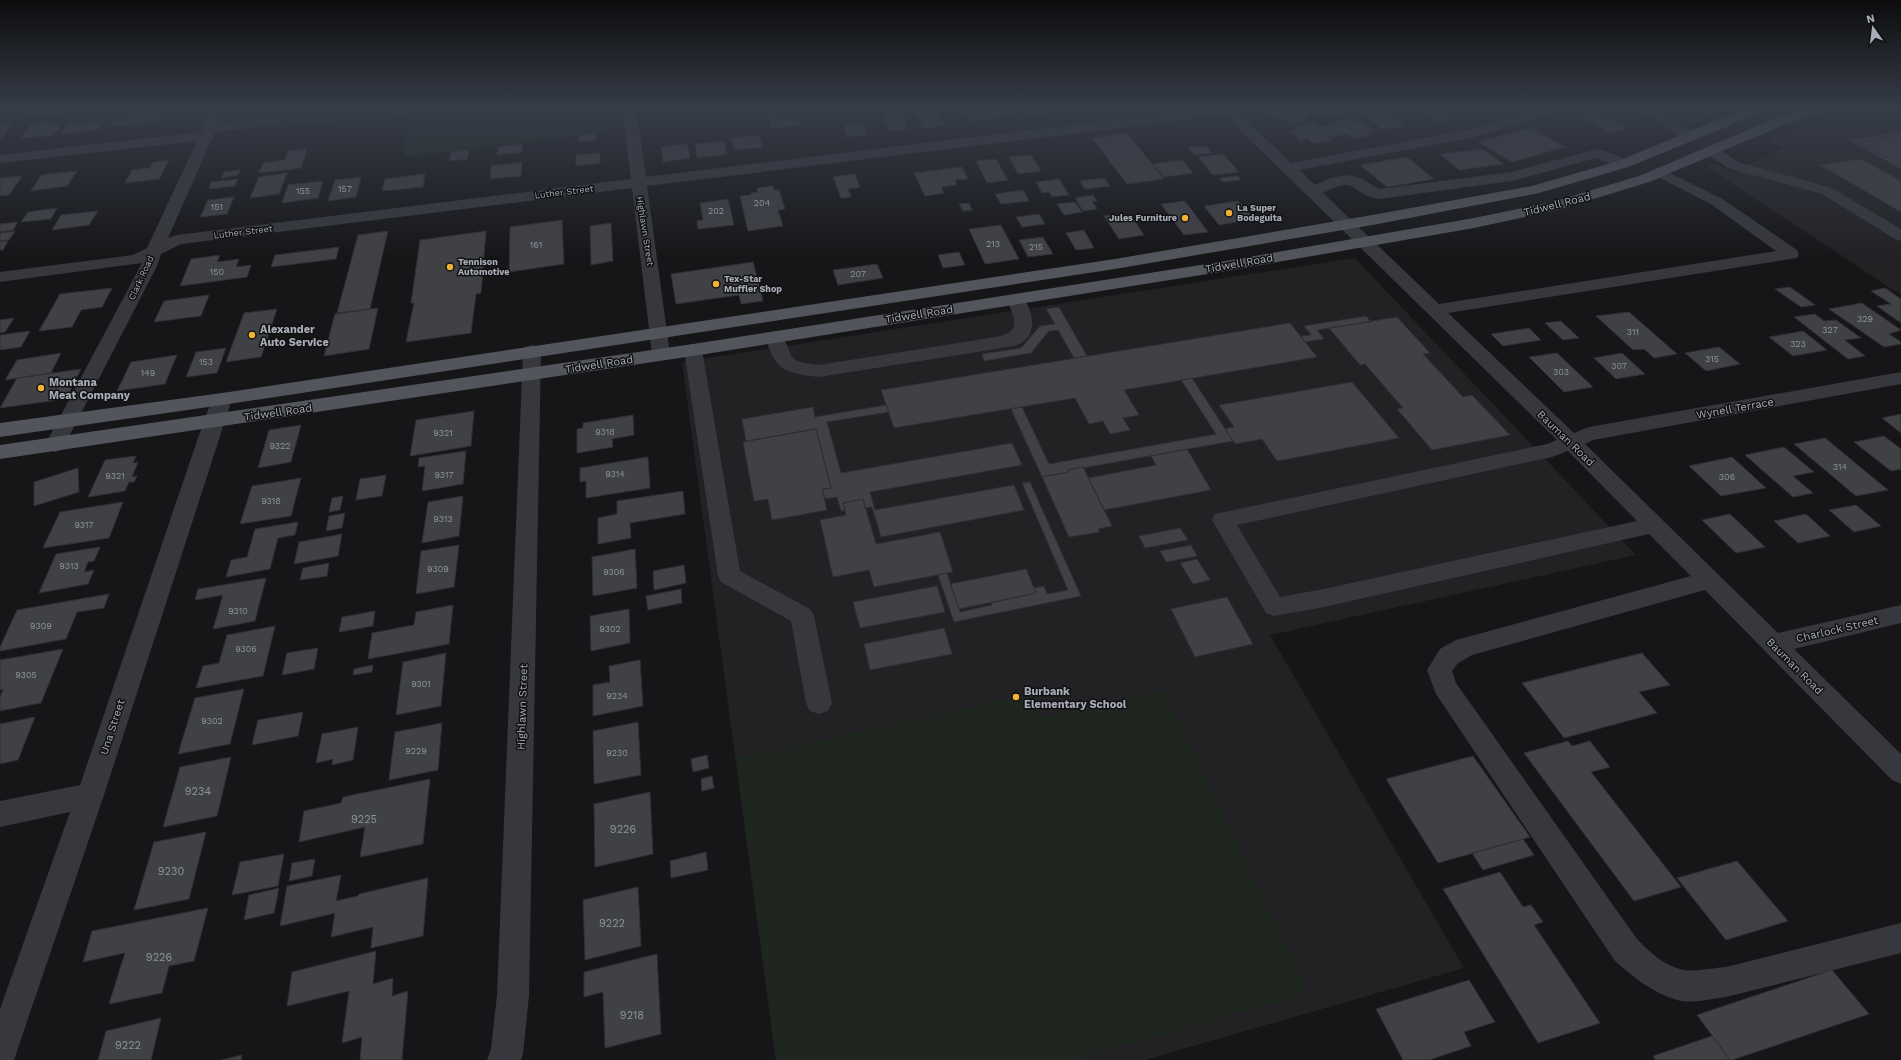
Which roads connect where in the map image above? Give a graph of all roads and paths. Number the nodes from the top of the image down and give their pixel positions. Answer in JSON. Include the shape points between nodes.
{"nodes":[{"id":1,"x":12,"y":157,"type":"edge"},
{"id":2,"x":196,"y":157,"type":"edge"},
{"id":3,"x":634,"y":157,"type":"edge"},
{"id":4,"x":841,"y":157,"type":"edge"},
{"id":5,"x":1275,"y":157,"type":"edge"},
{"id":6,"x":1347,"y":157,"type":"edge"},
{"id":7,"x":1580,"y":157,"type":"edge"},
{"id":8,"x":1610,"y":157,"type":"edge"},
{"id":9,"x":1638,"y":157,"type":"edge"},
{"id":10,"x":1697,"y":157,"type":"edge"},
{"id":11,"x":1721,"y":157,"type":"edge"},
{"id":12,"x":0,"y":159,"type":"edge"},
{"id":13,"x":1623,"y":164,"type":"junction"},
{"id":14,"x":1286,"y":168,"type":"junction"},
{"id":15,"x":1662,"y":173,"type":"junction"},
{"id":16,"x":1512,"y":176,"type":"junction"},
{"id":17,"x":637,"y":183,"type":"junction"},
{"id":18,"x":1440,"y":185,"type":"junction"},
{"id":19,"x":1534,"y":190,"type":"junction"},
{"id":20,"x":1312,"y":193,"type":"junction"},
{"id":21,"x":1463,"y":203,"type":"junction"},
{"id":22,"x":1555,"y":206,"type":"junction"},
{"id":23,"x":1346,"y":225,"type":"junction"},
{"id":24,"x":1901,"y":236,"type":"edge"},
{"id":25,"x":1364,"y":242,"type":"junction"},
{"id":26,"x":154,"y":251,"type":"junction"},
{"id":27,"x":1115,"y":264,"type":"junction"},
{"id":28,"x":0,"y":278,"type":"edge"},
{"id":29,"x":1129,"y":281,"type":"junction"},
{"id":30,"x":898,"y":296,"type":"junction"},
{"id":31,"x":1016,"y":299,"type":"junction"},
{"id":32,"x":1435,"y":310,"type":"junction"},
{"id":33,"x":904,"y":316,"type":"junction"},
{"id":34,"x":657,"y":332,"type":"junction"},
{"id":35,"x":774,"y":337,"type":"junction"},
{"id":36,"x":693,"y":350,"type":"junction"},
{"id":37,"x":661,"y":354,"type":"junction"},
{"id":38,"x":532,"y":363,"type":"junction"},
{"id":39,"x":1901,"y":378,"type":"edge"},
{"id":40,"x":218,"y":410,"type":"junction"},
{"id":41,"x":68,"y":420,"type":"junction"},
{"id":42,"x":0,"y":430,"type":"edge"},
{"id":43,"x":1570,"y":442,"type":"junction"},
{"id":44,"x":56,"y":445,"type":"junction"},
{"id":45,"x":1,"y":454,"type":"edge"},
{"id":46,"x":1654,"y":525,"type":"junction"},
{"id":47,"x":1709,"y":580,"type":"junction"},
{"id":48,"x":1901,"y":614,"type":"edge"},
{"id":49,"x":1773,"y":644,"type":"junction"},
{"id":50,"x":818,"y":703,"type":"dead end"},
{"id":51,"x":1901,"y":772,"type":"edge"},
{"id":52,"x":90,"y":795,"type":"junction"},
{"id":53,"x":0,"y":814,"type":"edge"},
{"id":54,"x":1901,"y":938,"type":"edge"},
{"id":55,"x":0,"y":1054,"type":"edge"},
{"id":56,"x":503,"y":1060,"type":"edge"}],
"edges":[{"from":1,"to":12,"type":"street"},
{"from":2,"to":26,"type":"street","name":"Clark Road"},
{"from":3,"to":17,"type":"street","name":"Highlawn Street"},
{"from":4,"to":17,"type":"street","name":"Luther Street"},
{"from":5,"to":14,"type":"street","name":"Bauman Road"},
{"from":6,"to":14,"type":"street"},
{"from":7,"to":16,"type":"street"},
{"from":8,"to":13,"type":"street"},
{"from":9,"to":13,"type":"main road","name":"Tidwell Road"},
{"from":10,"to":15,"type":"main road","name":"Tidwell Road"},
{"from":11,"to":24,"type":"street","via":[[1732,165],[1827,192]]},
{"from":13,"to":19,"type":"main road","name":"Tidwell Road"},
{"from":14,"to":20,"type":"street","name":"Bauman Road"},
{"from":15,"to":22,"type":"main road","name":"Tidwell Road"},
{"from":15,"to":32,"type":"street","via":[[1716,201],[1791,254]]},
{"from":16,"to":18,"type":"street"},
{"from":16,"to":19,"type":"street"},
{"from":17,"to":26,"type":"street","name":"Luther Street","via":[[177,240]]},
{"from":17,"to":34,"type":"street","name":"Highlawn Street","via":[[650,263]]},
{"from":18,"to":20,"type":"street","via":[[1379,194],[1369,191],[1359,183],[1346,180],[1333,182]]},
{"from":18,"to":21,"type":"street"},
{"from":19,"to":21,"type":"main road","name":"Tidwell Road"},
{"from":19,"to":22,"type":"main road"},
{"from":20,"to":23,"type":"street","name":"Bauman Road"},
{"from":21,"to":23,"type":"main road","name":"Tidwell Road"},
{"from":22,"to":25,"type":"main road","name":"Tidwell Road"},
{"from":23,"to":25,"type":"street","name":"Bauman Road"},
{"from":23,"to":27,"type":"main road","name":"Tidwell Road"},
{"from":25,"to":29,"type":"main road","name":"Tidwell Road"},
{"from":25,"to":32,"type":"street","name":"Bauman Road"},
{"from":26,"to":28,"type":"street","name":"Luther Street","via":[[137,259]]},
{"from":26,"to":41,"type":"street","name":"Clark Road","via":[[149,266]]},
{"from":27,"to":29,"type":"main road"},
{"from":27,"to":30,"type":"main road","name":"Tidwell Road"},
{"from":29,"to":31,"type":"main road","name":"Tidwell Road"},
{"from":30,"to":33,"type":"main road"},
{"from":30,"to":34,"type":"main road","name":"Tidwell Road"},
{"from":31,"to":33,"type":"main road","name":"Tidwell Road"},
{"from":31,"to":35,"type":"street","via":[[1024,321],[1023,330],[1014,339],[819,371],[797,369],[785,364]]},
{"from":32,"to":43,"type":"street","name":"Bauman Road"},
{"from":33,"to":35,"type":"main road","name":"Tidwell Road"},
{"from":34,"to":37,"type":"street","name":"Highlawn Street"},
{"from":34,"to":38,"type":"main road","name":"Tidwell Road"},
{"from":35,"to":36,"type":"main road","name":"Tidwell Road"},
{"from":36,"to":37,"type":"main road","name":"Tidwell Road"},
{"from":36,"to":50,"type":"street","via":[[728,576],[802,616]]},
{"from":37,"to":38,"type":"main road","name":"Tidwell Road"},
{"from":38,"to":40,"type":"main road","name":"Tidwell Road"},
{"from":38,"to":56,"type":"street","name":"Highlawn Street","via":[[514,995],[507,1054]]},
{"from":39,"to":43,"type":"street","name":"Wynell Terrace","via":[[1589,434]]},
{"from":40,"to":41,"type":"main road","name":"Tidwell Road"},
{"from":40,"to":44,"type":"main road","name":"Tidwell Road"},
{"from":40,"to":52,"type":"street","name":"Una Street"},
{"from":41,"to":42,"type":"main road","name":"Tidwell Road"},
{"from":41,"to":44,"type":"street","name":"Clark Road"},
{"from":43,"to":46,"type":"street","name":"Bauman Road"},
{"from":43,"to":46,"type":"street","name":"Wynell Terrace","via":[[1546,451],[1223,520],[1274,606],[1324,598]]},
{"from":44,"to":45,"type":"main road","name":"Tidwell Road"},
{"from":46,"to":47,"type":"street","name":"Bauman Road"},
{"from":47,"to":49,"type":"street","name":"Bauman Road"},
{"from":47,"to":54,"type":"street","via":[[1465,647],[1449,656],[1439,670],[1445,687],[1626,950],[1648,970],[1678,985],[1726,982]]},
{"from":48,"to":49,"type":"street","name":"Charlock Street"},
{"from":49,"to":51,"type":"street","name":"Bauman Road"},
{"from":52,"to":53,"type":"street"},
{"from":52,"to":55,"type":"street","name":"Una Street"}]}
